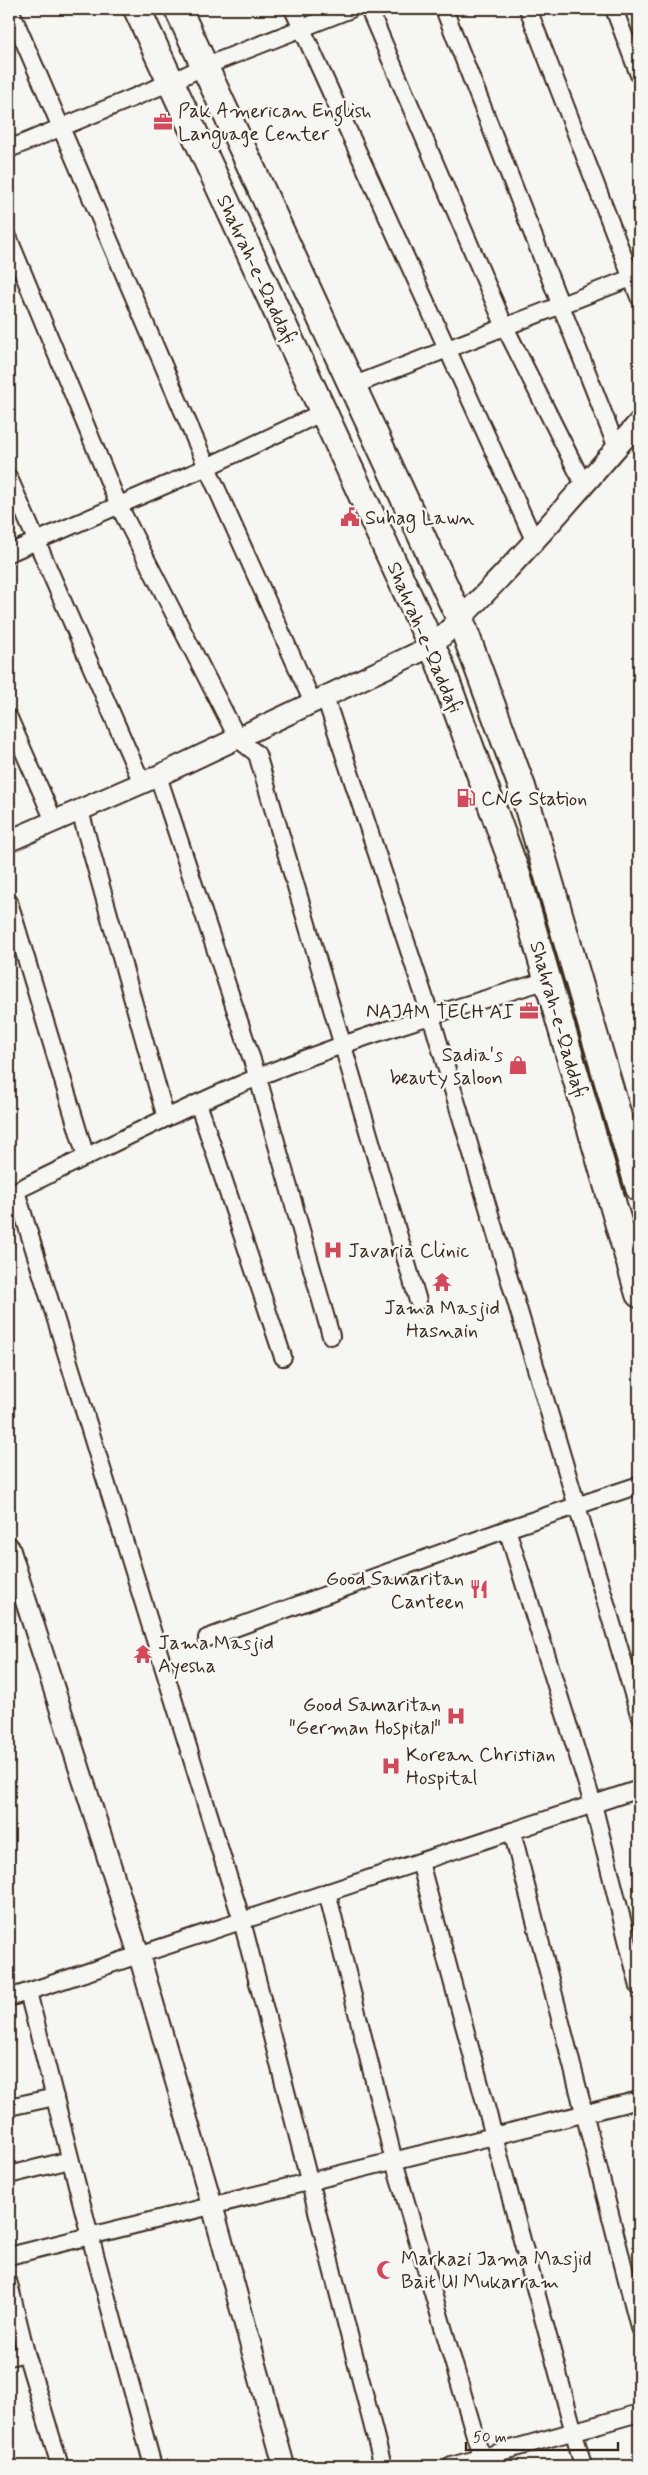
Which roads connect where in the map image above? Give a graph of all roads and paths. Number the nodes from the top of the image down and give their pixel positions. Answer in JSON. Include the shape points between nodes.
{"nodes":[{"id":1,"x":10,"y":9,"type":"edge"},
{"id":2,"x":137,"y":9,"type":"edge"},
{"id":3,"x":178,"y":9,"type":"edge"},
{"id":4,"x":293,"y":9,"type":"edge"},
{"id":5,"x":351,"y":9,"type":"edge"},
{"id":6,"x":369,"y":9,"type":"edge"},
{"id":7,"x":444,"y":9,"type":"edge"},
{"id":8,"x":528,"y":9,"type":"edge"},
{"id":9,"x":614,"y":9,"type":"edge"},
{"id":10,"x":301,"y":29,"type":"junction"},
{"id":11,"x":203,"y":67,"type":"junction"},
{"id":12,"x":639,"y":75,"type":"edge"},
{"id":13,"x":171,"y":82,"type":"junction"},
{"id":14,"x":62,"y":128,"type":"junction"},
{"id":15,"x":9,"y":149,"type":"edge"},
{"id":16,"x":9,"y":240,"type":"edge"},
{"id":17,"x":631,"y":278,"type":"junction"},
{"id":18,"x":639,"y":297,"type":"edge"},
{"id":19,"x":560,"y":305,"type":"junction"},
{"id":20,"x":505,"y":327,"type":"junction"},
{"id":21,"x":447,"y":349,"type":"junction"},
{"id":22,"x":352,"y":386,"type":"junction"},
{"id":23,"x":323,"y":412,"type":"junction"},
{"id":24,"x":639,"y":422,"type":"edge"},
{"id":25,"x":617,"y":448,"type":"junction"},
{"id":26,"x":207,"y":467,"type":"junction"},
{"id":27,"x":9,"y":478,"type":"edge"},
{"id":28,"x":584,"y":485,"type":"junction"},
{"id":29,"x":119,"y":506,"type":"junction"},
{"id":30,"x":534,"y":540,"type":"junction"},
{"id":31,"x":36,"y":542,"type":"junction"},
{"id":32,"x":9,"y":553,"type":"edge"},
{"id":33,"x":460,"y":619,"type":"junction"},
{"id":34,"x":432,"y":646,"type":"junction"},
{"id":35,"x":319,"y":700,"type":"junction"},
{"id":36,"x":9,"y":718,"type":"edge"},
{"id":37,"x":238,"y":739,"type":"junction"},
{"id":38,"x":150,"y":780,"type":"junction"},
{"id":39,"x":80,"y":810,"type":"junction"},
{"id":40,"x":54,"y":821,"type":"junction"},
{"id":41,"x":9,"y":841,"type":"edge"},
{"id":42,"x":9,"y":902,"type":"edge"},
{"id":43,"x":548,"y":980,"type":"junction"},
{"id":44,"x":430,"y":1015,"type":"junction"},
{"id":45,"x":344,"y":1044,"type":"junction"},
{"id":46,"x":258,"y":1078,"type":"junction"},
{"id":47,"x":198,"y":1103,"type":"junction"},
{"id":48,"x":166,"y":1118,"type":"junction"},
{"id":49,"x":86,"y":1157,"type":"junction"},
{"id":50,"x":639,"y":1188,"type":"edge"},
{"id":51,"x":13,"y":1192,"type":"edge"},
{"id":52,"x":639,"y":1294,"type":"edge"},
{"id":53,"x":418,"y":1301,"type":"dead end"},
{"id":54,"x":331,"y":1336,"type":"dead end"},
{"id":55,"x":283,"y":1356,"type":"dead end"},
{"id":56,"x":639,"y":1485,"type":"edge"},
{"id":57,"x":578,"y":1505,"type":"junction"},
{"id":58,"x":507,"y":1529,"type":"junction"},
{"id":59,"x":9,"y":1548,"type":"edge"},
{"id":60,"x":207,"y":1638,"type":"dead end"},
{"id":61,"x":639,"y":1714,"type":"edge"},
{"id":62,"x":639,"y":1789,"type":"edge"},
{"id":63,"x":593,"y":1804,"type":"junction"},
{"id":64,"x":512,"y":1831,"type":"junction"},
{"id":65,"x":420,"y":1862,"type":"junction"},
{"id":66,"x":327,"y":1892,"type":"junction"},
{"id":67,"x":242,"y":1921,"type":"junction"},
{"id":68,"x":139,"y":1955,"type":"junction"},
{"id":69,"x":639,"y":1987,"type":"edge"},
{"id":70,"x":28,"y":1992,"type":"junction"},
{"id":71,"x":9,"y":1998,"type":"edge"},
{"id":72,"x":54,"y":2097,"type":"junction"},
{"id":73,"x":639,"y":2100,"type":"edge"},
{"id":74,"x":9,"y":2107,"type":"edge"},
{"id":75,"x":583,"y":2114,"type":"junction"},
{"id":76,"x":493,"y":2136,"type":"junction"},
{"id":77,"x":70,"y":2160,"type":"junction"},
{"id":78,"x":394,"y":2160,"type":"junction"},
{"id":79,"x":9,"y":2175,"type":"edge"},
{"id":80,"x":311,"y":2181,"type":"junction"},
{"id":81,"x":212,"y":2205,"type":"junction"},
{"id":82,"x":90,"y":2236,"type":"junction"},
{"id":83,"x":9,"y":2256,"type":"edge"},
{"id":84,"x":9,"y":2284,"type":"edge"},
{"id":85,"x":639,"y":2327,"type":"edge"},
{"id":86,"x":26,"y":2353,"type":"junction"},
{"id":87,"x":9,"y":2357,"type":"edge"},
{"id":88,"x":639,"y":2413,"type":"edge"},
{"id":89,"x":573,"y":2432,"type":"junction"},
{"id":90,"x":482,"y":2462,"type":"edge"},
{"id":91,"x":60,"y":2466,"type":"edge"},
{"id":92,"x":153,"y":2466,"type":"edge"},
{"id":93,"x":284,"y":2466,"type":"edge"},
{"id":94,"x":383,"y":2466,"type":"edge"},
{"id":95,"x":451,"y":2466,"type":"edge"},
{"id":96,"x":583,"y":2466,"type":"edge"}],
"edges":[{"from":1,"to":14,"type":"street"},
{"from":2,"to":13,"type":"main road","name":"Shahrah-e-Qaddafi"},
{"from":3,"to":11,"type":"main road","name":"Shahrah-e-Qaddafi"},
{"from":4,"to":10,"type":"street"},
{"from":5,"to":10,"type":"street"},
{"from":6,"to":20,"type":"street"},
{"from":7,"to":19,"type":"street"},
{"from":8,"to":17,"type":"street"},
{"from":9,"to":12,"type":"street"},
{"from":10,"to":11,"type":"street"},
{"from":10,"to":21,"type":"street"},
{"from":11,"to":13,"type":"street"},
{"from":11,"to":22,"type":"main road","name":"Shahrah-e-Qaddafi"},
{"from":13,"to":14,"type":"street"},
{"from":13,"to":23,"type":"main road","name":"Shahrah-e-Qaddafi"},
{"from":14,"to":15,"type":"street"},
{"from":14,"to":26,"type":"street"},
{"from":16,"to":29,"type":"street"},
{"from":17,"to":18,"type":"street"},
{"from":17,"to":19,"type":"street"},
{"from":19,"to":20,"type":"street"},
{"from":19,"to":25,"type":"street"},
{"from":20,"to":21,"type":"street"},
{"from":20,"to":28,"type":"street"},
{"from":21,"to":22,"type":"street"},
{"from":21,"to":30,"type":"street"},
{"from":22,"to":33,"type":"main road","name":"Shahrah-e-Qaddafi"},
{"from":23,"to":26,"type":"street"},
{"from":23,"to":34,"type":"main road","name":"Shahrah-e-Qaddafi"},
{"from":24,"to":25,"type":"street"},
{"from":25,"to":28,"type":"street"},
{"from":26,"to":29,"type":"street"},
{"from":26,"to":35,"type":"street"},
{"from":27,"to":31,"type":"street"},
{"from":28,"to":30,"type":"street"},
{"from":29,"to":31,"type":"street"},
{"from":29,"to":37,"type":"street"},
{"from":30,"to":33,"type":"street"},
{"from":31,"to":32,"type":"street"},
{"from":31,"to":38,"type":"street"},
{"from":33,"to":34,"type":"street"},
{"from":33,"to":50,"type":"main road","name":"Shahrah-e-Qaddafi","via":[[522,787]]},
{"from":34,"to":35,"type":"street"},
{"from":34,"to":43,"type":"main road","name":"Shahrah-e-Qaddafi","via":[[517,875]]},
{"from":35,"to":37,"type":"street"},
{"from":35,"to":44,"type":"street"},
{"from":36,"to":40,"type":"street"},
{"from":37,"to":38,"type":"street"},
{"from":37,"to":45,"type":"street","via":[[257,754]]},
{"from":38,"to":39,"type":"street"},
{"from":38,"to":46,"type":"street"},
{"from":39,"to":40,"type":"street"},
{"from":39,"to":48,"type":"street"},
{"from":40,"to":41,"type":"street"},
{"from":42,"to":49,"type":"street"},
{"from":43,"to":44,"type":"street"},
{"from":43,"to":52,"type":"main road","name":"Shahrah-e-Qaddafi"},
{"from":44,"to":45,"type":"street"},
{"from":44,"to":57,"type":"street"},
{"from":45,"to":46,"type":"street"},
{"from":45,"to":53,"type":"street"},
{"from":46,"to":47,"type":"street"},
{"from":46,"to":54,"type":"street"},
{"from":47,"to":48,"type":"street"},
{"from":47,"to":55,"type":"street"},
{"from":48,"to":49,"type":"street"},
{"from":49,"to":51,"type":"street"},
{"from":51,"to":67,"type":"street"},
{"from":56,"to":57,"type":"street"},
{"from":57,"to":58,"type":"street"},
{"from":57,"to":61,"type":"street"},
{"from":58,"to":60,"type":"street"},
{"from":58,"to":63,"type":"street"},
{"from":59,"to":68,"type":"street"},
{"from":62,"to":63,"type":"street"},
{"from":63,"to":64,"type":"street"},
{"from":63,"to":69,"type":"street"},
{"from":64,"to":65,"type":"street"},
{"from":64,"to":75,"type":"street"},
{"from":65,"to":66,"type":"street"},
{"from":65,"to":76,"type":"street"},
{"from":66,"to":67,"type":"street"},
{"from":66,"to":78,"type":"street"},
{"from":67,"to":68,"type":"street"},
{"from":67,"to":80,"type":"street"},
{"from":68,"to":70,"type":"street"},
{"from":68,"to":81,"type":"street"},
{"from":70,"to":71,"type":"street"},
{"from":70,"to":72,"type":"street"},
{"from":72,"to":74,"type":"street"},
{"from":72,"to":77,"type":"street"},
{"from":73,"to":75,"type":"street"},
{"from":75,"to":76,"type":"street"},
{"from":75,"to":85,"type":"street"},
{"from":76,"to":78,"type":"street"},
{"from":76,"to":89,"type":"street"},
{"from":77,"to":79,"type":"street"},
{"from":77,"to":82,"type":"street"},
{"from":78,"to":80,"type":"street"},
{"from":78,"to":90,"type":"street"},
{"from":80,"to":81,"type":"street"},
{"from":80,"to":94,"type":"street"},
{"from":81,"to":82,"type":"street"},
{"from":81,"to":93,"type":"street"},
{"from":82,"to":83,"type":"street"},
{"from":82,"to":92,"type":"street"},
{"from":84,"to":86,"type":"street"},
{"from":86,"to":87,"type":"street"},
{"from":86,"to":91,"type":"street"},
{"from":88,"to":89,"type":"street"},
{"from":89,"to":90,"type":"street"},
{"from":89,"to":96,"type":"street"},
{"from":90,"to":95,"type":"street"}]}
